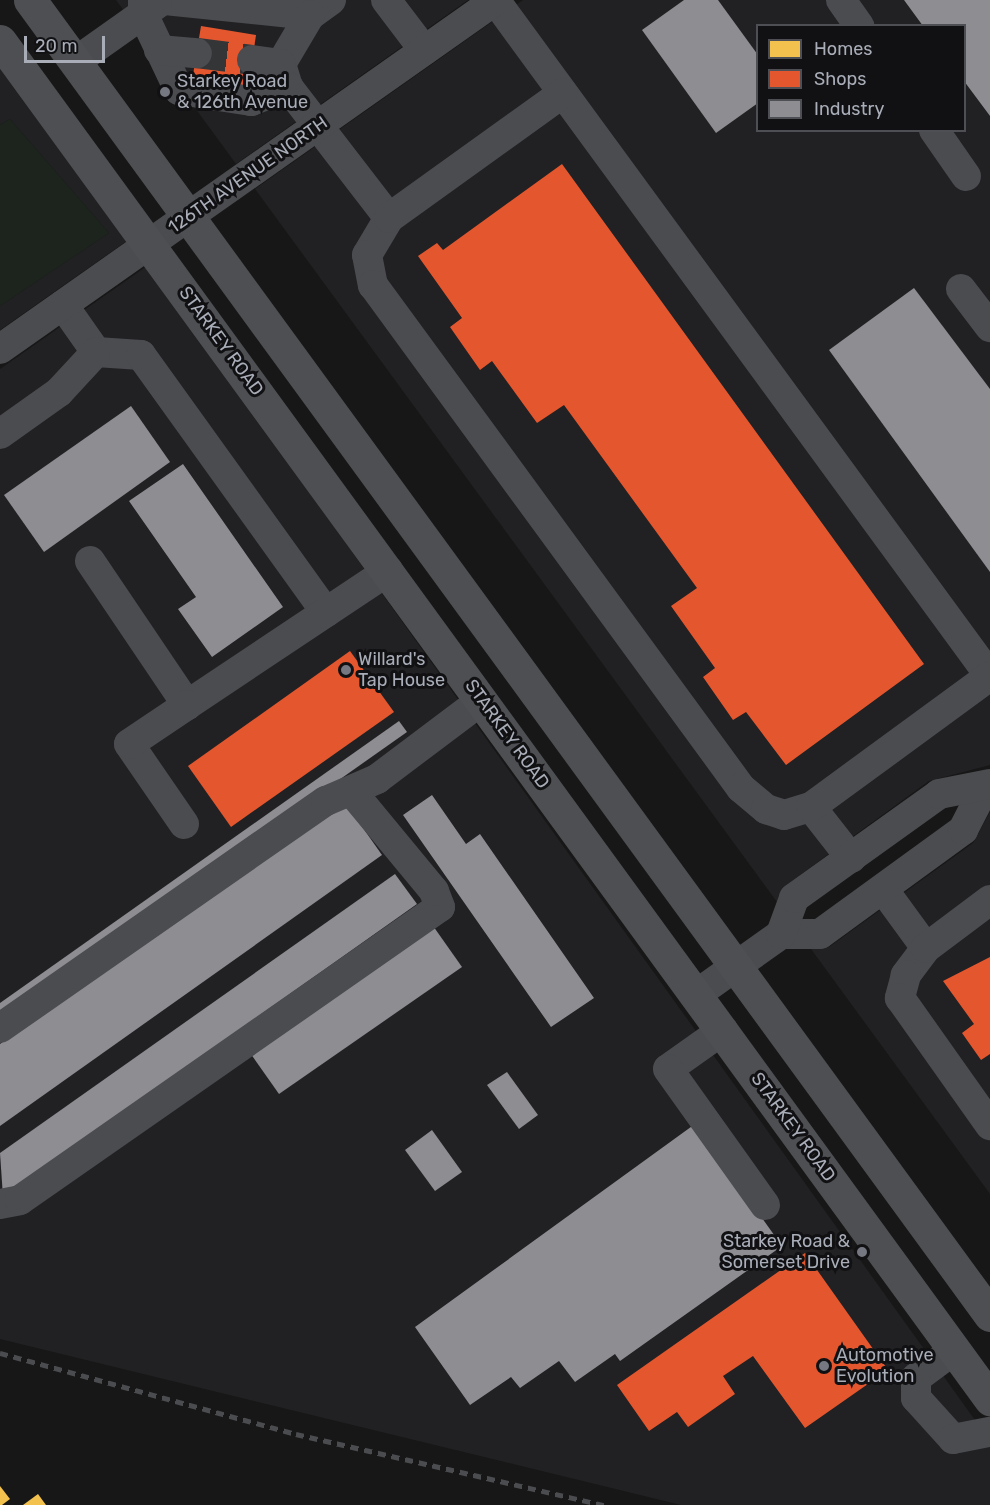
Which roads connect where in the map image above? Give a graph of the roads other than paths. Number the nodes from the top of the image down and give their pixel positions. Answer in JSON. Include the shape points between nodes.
{"nodes":[{"id":1,"x":30,"y":0,"type":"edge"},
{"id":2,"x":386,"y":0,"type":"edge"},
{"id":3,"x":495,"y":0,"type":"edge"},
{"id":4,"x":841,"y":0,"type":"edge"},
{"id":5,"x":153,"y":4,"type":"edge"},
{"id":6,"x":320,"y":8,"type":"edge"},
{"id":7,"x":858,"y":24,"type":"edge"},
{"id":8,"x":0,"y":41,"type":"edge"},
{"id":9,"x":159,"y":50,"type":"junction"},
{"id":10,"x":424,"y":50,"type":"junction"},
{"id":11,"x":197,"y":53,"type":"tunnel mouth"},
{"id":12,"x":75,"y":62,"type":"junction"},
{"id":13,"x":274,"y":70,"type":"junction"},
{"id":14,"x":563,"y":93,"type":"junction"},
{"id":15,"x":319,"y":125,"type":"junction"},
{"id":16,"x":935,"y":132,"type":"edge"},
{"id":17,"x":966,"y":176,"type":"dead end"},
{"id":18,"x":189,"y":217,"type":"junction"},
{"id":19,"x":389,"y":218,"type":"junction"},
{"id":20,"x":150,"y":244,"type":"junction"},
{"id":21,"x":960,"y":289,"type":"dead end"},
{"id":22,"x":63,"y":305,"type":"junction"},
{"id":23,"x":990,"y":327,"type":"edge"},
{"id":24,"x":0,"y":349,"type":"edge"},
{"id":25,"x":96,"y":352,"type":"junction"},
{"id":26,"x":0,"y":434,"type":"edge"},
{"id":27,"x":90,"y":561,"type":"dead end"},
{"id":28,"x":388,"y":571,"type":"junction"},
{"id":29,"x":326,"y":612,"type":"junction"},
{"id":30,"x":990,"y":676,"type":"edge"},
{"id":31,"x":482,"y":700,"type":"junction"},
{"id":32,"x":187,"y":705,"type":"junction"},
{"id":33,"x":988,"y":786,"type":"edge"},
{"id":34,"x":352,"y":792,"type":"junction"},
{"id":35,"x":811,"y":807,"type":"junction"},
{"id":36,"x":184,"y":824,"type":"dead end"},
{"id":37,"x":851,"y":858,"type":"junction"},
{"id":38,"x":883,"y":889,"type":"junction"},
{"id":39,"x":990,"y":900,"type":"edge"},
{"id":40,"x":781,"y":934,"type":"junction"},
{"id":41,"x":927,"y":948,"type":"junction"},
{"id":42,"x":736,"y":966,"type":"junction"},
{"id":43,"x":697,"y":994,"type":"junction"},
{"id":44,"x":0,"y":1028,"type":"edge"},
{"id":45,"x":723,"y":1030,"type":"junction"},
{"id":46,"x":990,"y":1125,"type":"edge"},
{"id":47,"x":0,"y":1204,"type":"edge"},
{"id":48,"x":765,"y":1205,"type":"dead end"},
{"id":49,"x":990,"y":1315,"type":"edge"},
{"id":50,"x":954,"y":1350,"type":"junction"},
{"id":51,"x":990,"y":1400,"type":"edge"},
{"id":52,"x":990,"y":1432,"type":"edge"}],
"edges":[{"from":1,"to":12,"type":"main road"},
{"from":2,"to":10,"type":"street"},
{"from":3,"to":10,"type":"street","name":"126TH AVENUE NORTH"},
{"from":3,"to":14,"type":"street"},
{"from":4,"to":7,"type":"street"},
{"from":5,"to":6,"type":"street"},
{"from":5,"to":9,"type":"street"},
{"from":5,"to":12,"type":"street"},
{"from":6,"to":13,"type":"street"},
{"from":8,"to":20,"type":"main road","name":"STARKEY ROAD"},
{"from":9,"to":11,"type":"street"},
{"from":9,"to":13,"type":"street","via":[[179,90],[251,101]]},
{"from":10,"to":15,"type":"street","name":"126TH AVENUE NORTH"},
{"from":12,"to":18,"type":"main road"},
{"from":13,"to":15,"type":"street"},
{"from":14,"to":19,"type":"street"},
{"from":14,"to":30,"type":"street"},
{"from":15,"to":18,"type":"street","name":"126TH AVENUE NORTH"},
{"from":15,"to":19,"type":"street"},
{"from":16,"to":17,"type":"street"},
{"from":18,"to":20,"type":"street","name":"126TH AVENUE NORTH"},
{"from":18,"to":42,"type":"main road"},
{"from":19,"to":35,"type":"street","via":[[367,255],[373,285],[741,788],[766,809],[784,815]]},
{"from":20,"to":22,"type":"street","name":"126TH AVENUE NORTH"},
{"from":20,"to":28,"type":"main road","name":"STARKEY ROAD"},
{"from":21,"to":23,"type":"street"},
{"from":22,"to":24,"type":"street","name":"126TH AVENUE NORTH"},
{"from":22,"to":25,"type":"street"},
{"from":25,"to":26,"type":"street","via":[[59,392]]},
{"from":25,"to":29,"type":"street","via":[[141,355]]},
{"from":27,"to":32,"type":"street"},
{"from":28,"to":29,"type":"street"},
{"from":28,"to":31,"type":"main road","name":"STARKEY ROAD"},
{"from":29,"to":32,"type":"street"},
{"from":30,"to":35,"type":"street"},
{"from":31,"to":34,"type":"street","via":[[377,779]]},
{"from":31,"to":43,"type":"main road","name":"STARKEY ROAD"},
{"from":32,"to":36,"type":"street","via":[[129,744]]},
{"from":33,"to":37,"type":"street","via":[[939,794]]},
{"from":33,"to":38,"type":"street","via":[[963,830]]},
{"from":34,"to":44,"type":"street","via":[[326,801]]},
{"from":34,"to":47,"type":"street","via":[[434,891],[440,907],[20,1200]]},
{"from":35,"to":37,"type":"street"},
{"from":37,"to":40,"type":"street","via":[[794,898]]},
{"from":38,"to":40,"type":"street","via":[[820,934]]},
{"from":38,"to":41,"type":"street"},
{"from":39,"to":41,"type":"street"},
{"from":40,"to":42,"type":"street"},
{"from":41,"to":46,"type":"street","via":[[906,975],[900,998]]},
{"from":42,"to":43,"type":"street"},
{"from":42,"to":49,"type":"main road"},
{"from":43,"to":45,"type":"main road","name":"STARKEY ROAD"},
{"from":45,"to":48,"type":"street","via":[[668,1069]]},
{"from":45,"to":50,"type":"main road","name":"STARKEY ROAD"},
{"from":50,"to":51,"type":"main road","name":"STARKEY ROAD"},
{"from":50,"to":52,"type":"street","via":[[915,1378],[916,1398],[953,1439]]}]}
